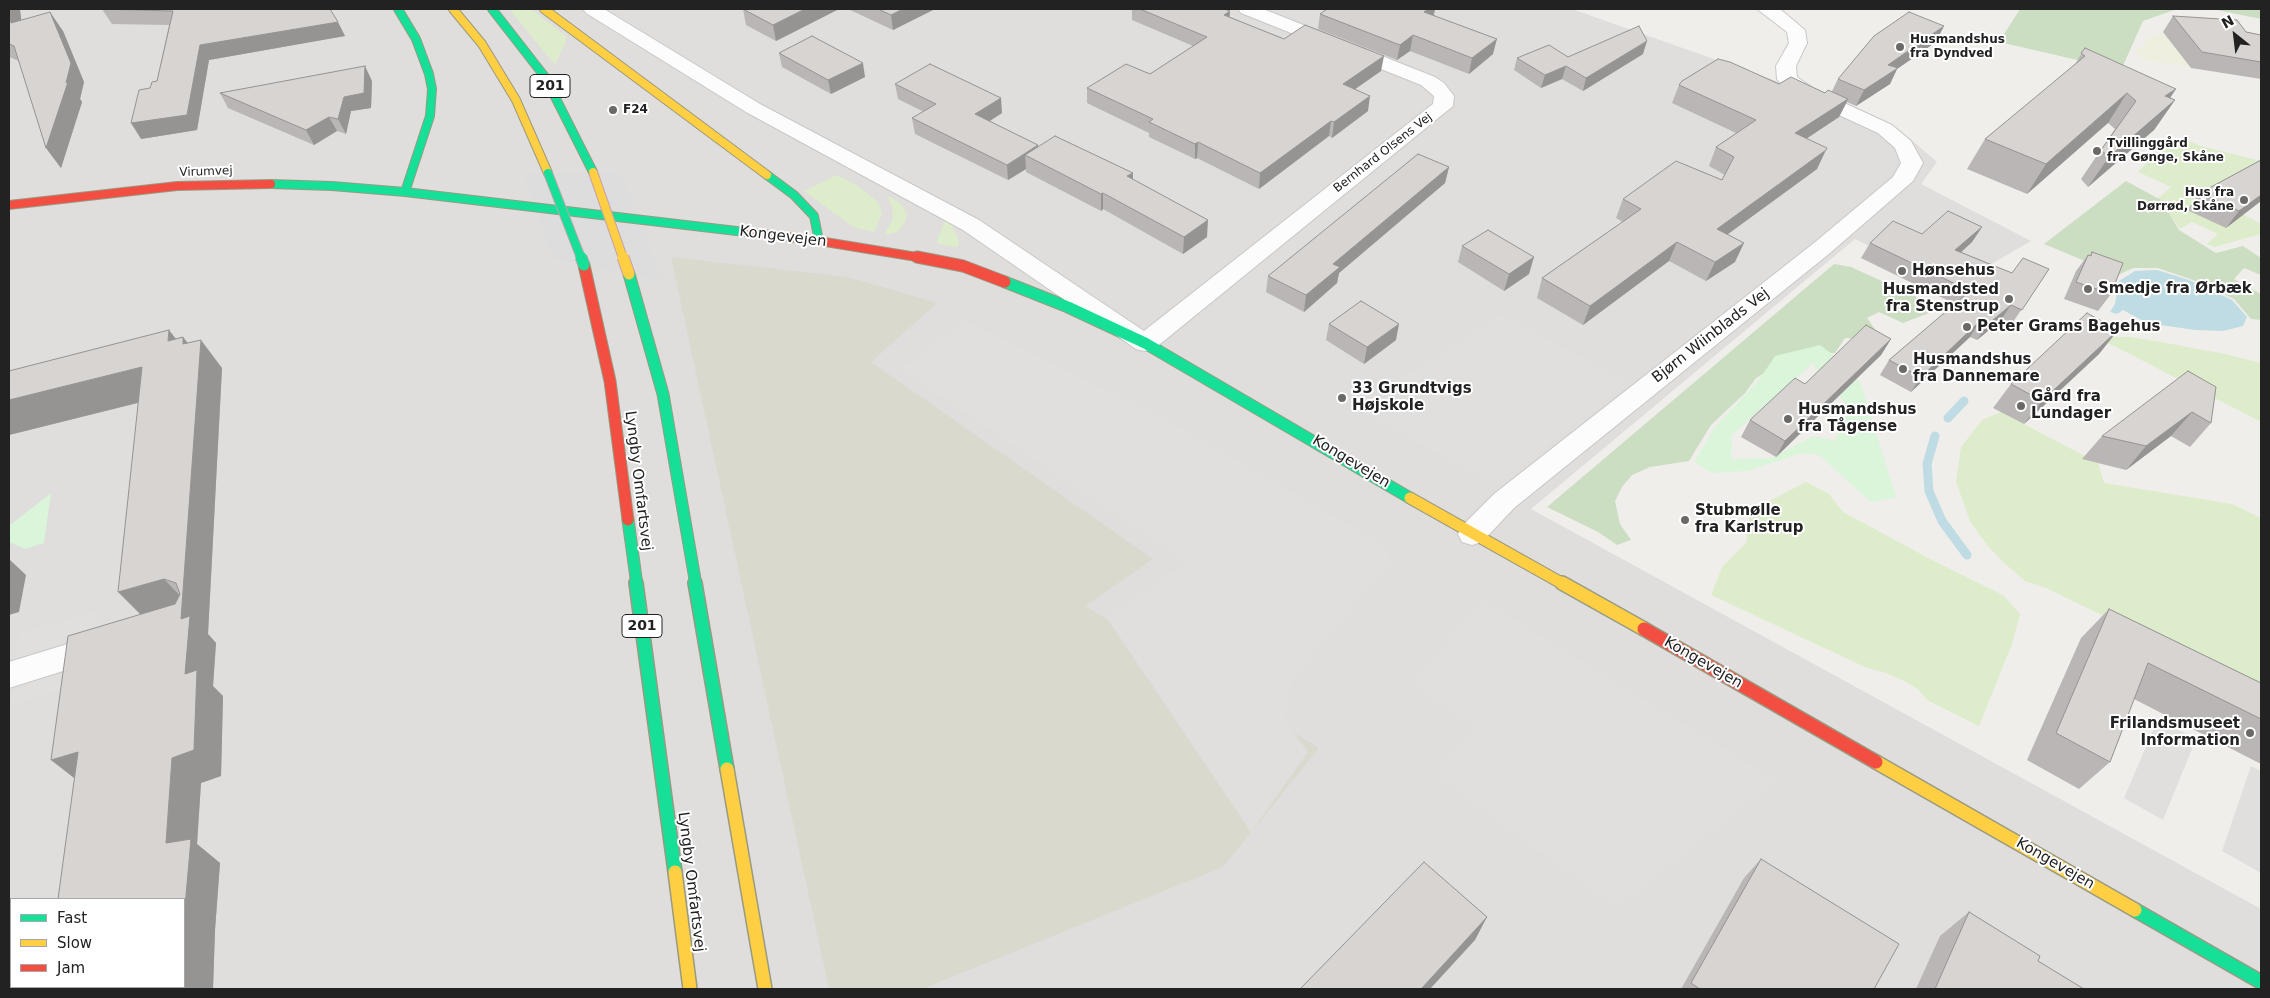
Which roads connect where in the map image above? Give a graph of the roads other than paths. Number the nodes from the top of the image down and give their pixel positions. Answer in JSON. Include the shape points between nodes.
{"nodes":[{"id":1,"x":398,"y":9,"type":"edge"},
{"id":2,"x":453,"y":9,"type":"edge"},
{"id":3,"x":492,"y":9,"type":"edge"},
{"id":4,"x":544,"y":9,"type":"edge"},
{"id":5,"x":592,"y":9,"type":"edge"},
{"id":6,"x":1247,"y":9,"type":"edge"},
{"id":7,"x":1766,"y":9,"type":"edge"},
{"id":8,"x":405,"y":192,"type":"junction"},
{"id":9,"x":9,"y":205,"type":"edge"},
{"id":10,"x":819,"y":241,"type":"junction"},
{"id":11,"x":1145,"y":343,"type":"junction"},
{"id":12,"x":1472,"y":534,"type":"junction"},
{"id":13,"x":123,"y":640,"type":"edge"},
{"id":14,"x":9,"y":675,"type":"edge"},
{"id":15,"x":2261,"y":982,"type":"edge"},
{"id":16,"x":690,"y":989,"type":"edge"},
{"id":17,"x":765,"y":989,"type":"edge"}],
"edges":[{"from":1,"to":8,"type":"main road","via":[[416,39],[432,89],[430,116]]},
{"from":2,"to":16,"type":"main road","name":"Lyngby Omfartsvej","number":"201","bridge":true,"via":[[482,44],[516,100],[584,265],[610,382]]},
{"from":3,"to":17,"type":"main road","number":"201","bridge":true,"via":[[545,77],[593,172],[630,274],[664,394]]},
{"from":4,"to":10,"type":"main road","via":[[794,195],[814,216]]},
{"from":5,"to":11,"type":"street","name":"Kongevejen","via":[[753,108],[978,229]]},
{"from":6,"to":11,"type":"street","name":"Bernhard Olsens Vej","via":[[1428,82],[1444,96],[1444,106]]},
{"from":7,"to":12,"type":"street","name":"Bjørn Wiinblads Vej","via":[[1796,30],[1798,44],[1786,66],[1787,79],[1807,93],[1885,129],[1904,146],[1912,163],[1902,181],[1504,501]]},
{"from":8,"to":9,"type":"main road","name":"Virumvej","via":[[256,184],[93,194]]},
{"from":8,"to":10,"type":"main road","name":"Kongevejen"},
{"from":10,"to":11,"type":"main road","name":"Kongevejen","via":[[963,266],[1068,307]]},
{"from":11,"to":12,"type":"main road","name":"Kongevejen"},
{"from":12,"to":15,"type":"main road","name":"Kongevejen"},
{"from":13,"to":14,"type":"street"}]}
